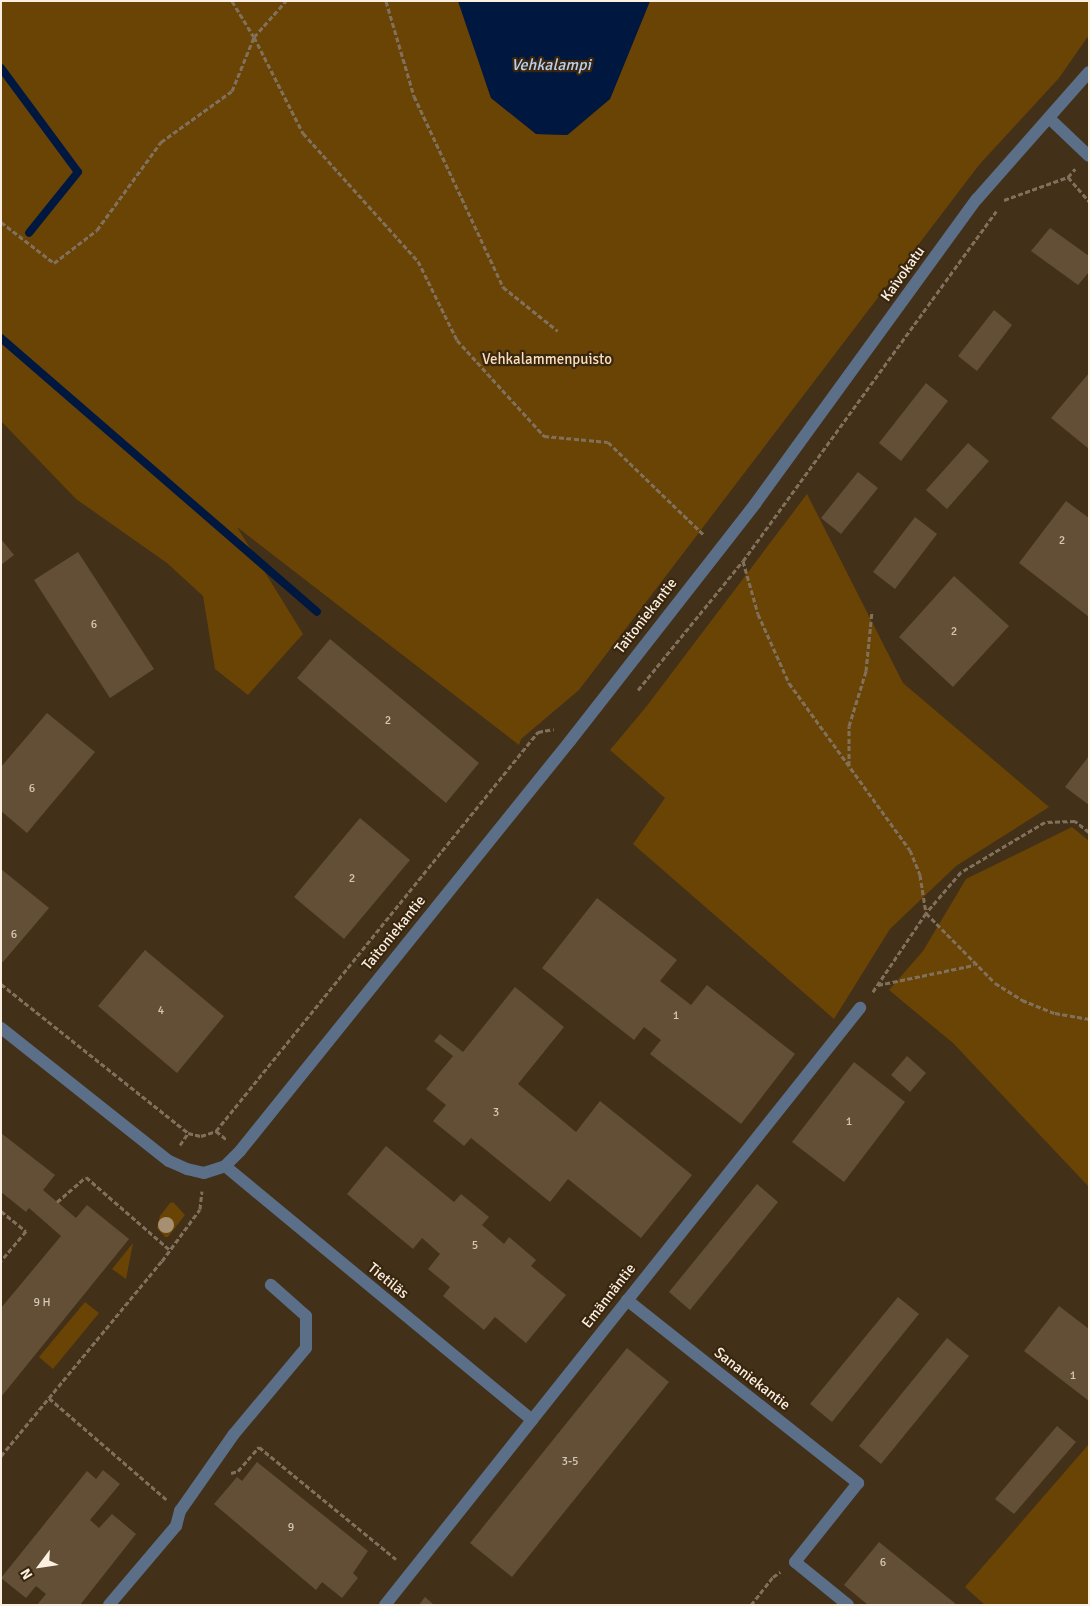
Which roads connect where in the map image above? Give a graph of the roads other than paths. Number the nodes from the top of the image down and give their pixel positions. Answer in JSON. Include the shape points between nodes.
{"nodes":[{"id":1,"x":1089,"y":72,"type":"edge"},
{"id":2,"x":1049,"y":118,"type":"junction"},
{"id":3,"x":1088,"y":156,"type":"edge"},
{"id":4,"x":755,"y":504,"type":"joint"},
{"id":5,"x":860,"y":1008,"type":"road end"},
{"id":6,"x":1,"y":1028,"type":"edge"},
{"id":7,"x":225,"y":1166,"type":"junction"},
{"id":8,"x":271,"y":1285,"type":"dead end"},
{"id":9,"x":627,"y":1300,"type":"junction"},
{"id":10,"x":532,"y":1420,"type":"junction"},
{"id":11,"x":109,"y":1605,"type":"edge"},
{"id":12,"x":385,"y":1605,"type":"edge"},
{"id":13,"x":848,"y":1605,"type":"edge"}],
"edges":[{"from":1,"to":2,"type":"street","name":"Kaivokatu"},
{"from":2,"to":3,"type":"street"},
{"from":2,"to":4,"type":"street","name":"Kaivokatu","via":[[977,199]]},
{"from":4,"to":7,"type":"street","name":"Taitoniekantie","via":[[570,741]]},
{"from":5,"to":9,"type":"street","name":"Emännäntie"},
{"from":6,"to":7,"type":"street","name":"Taitoniekantie","via":[[169,1160],[186,1169],[204,1173]]},
{"from":7,"to":10,"type":"street","name":"Tietiläs"},
{"from":8,"to":11,"type":"street","via":[[306,1316],[306,1348],[234,1434],[180,1511],[176,1526]]},
{"from":9,"to":10,"type":"street","name":"Emännäntie"},
{"from":9,"to":13,"type":"street","name":"Sananiekantie","via":[[858,1483],[795,1562]]},
{"from":10,"to":12,"type":"street","name":"Emännäntie"}]}
